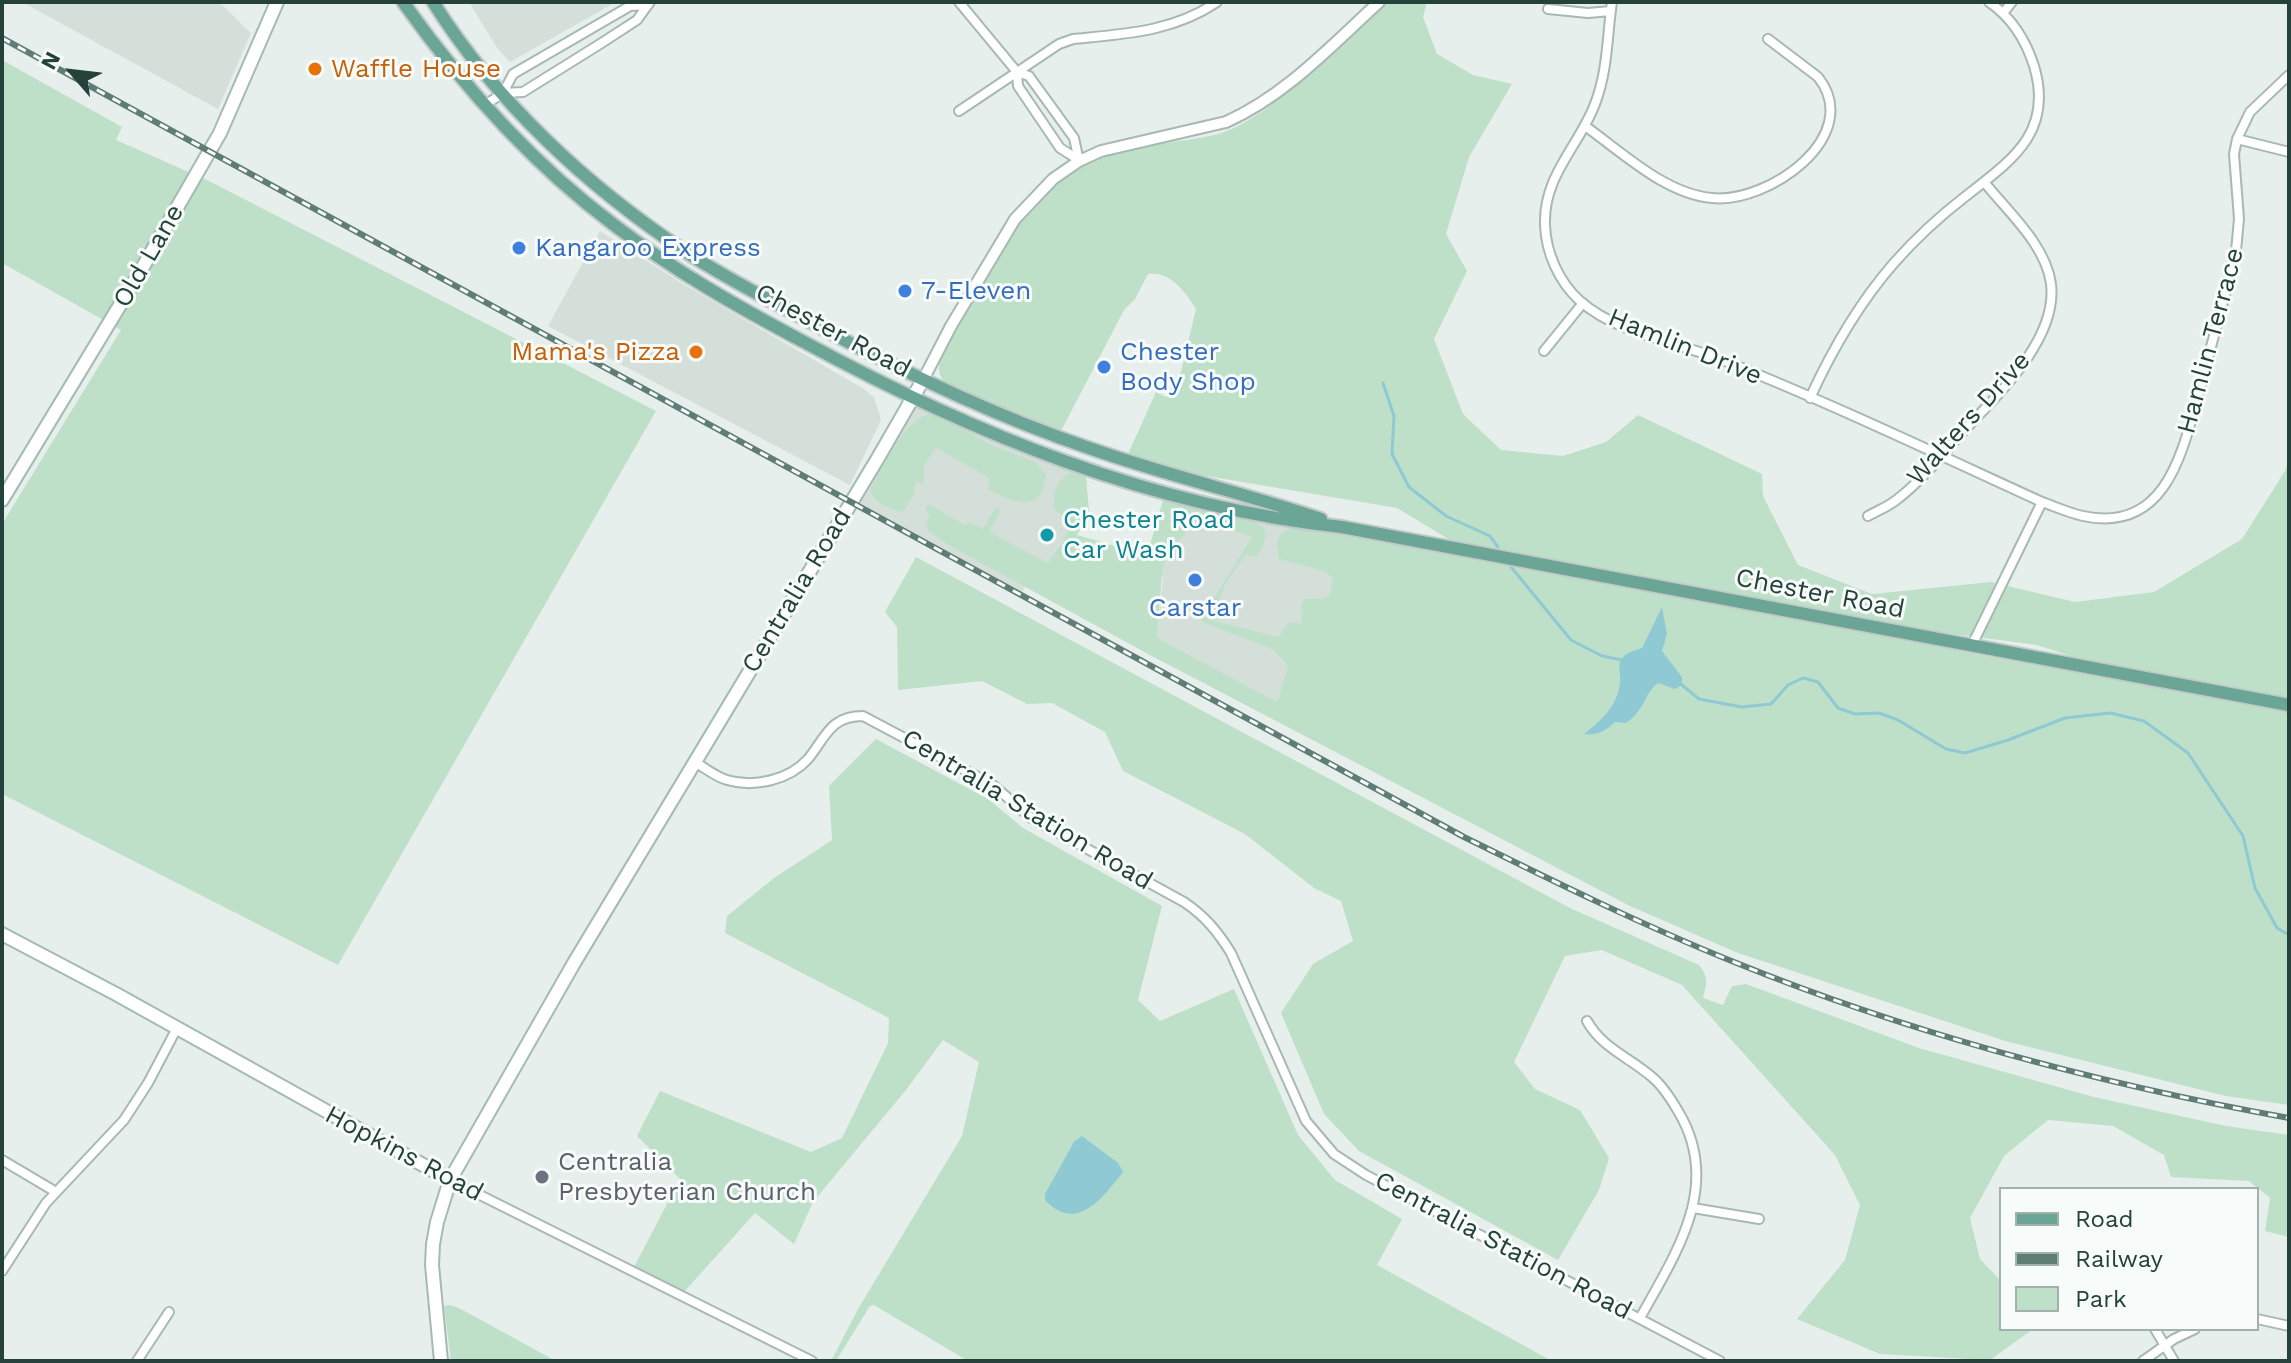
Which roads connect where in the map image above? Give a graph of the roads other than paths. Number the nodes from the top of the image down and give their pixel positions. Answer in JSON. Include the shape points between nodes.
{"nodes":[{"id":1,"x":277,"y":2,"type":"edge"},
{"id":2,"x":403,"y":2,"type":"edge"},
{"id":3,"x":433,"y":2,"type":"edge"},
{"id":4,"x":959,"y":2,"type":"edge"},
{"id":5,"x":1217,"y":2,"type":"edge"},
{"id":6,"x":1379,"y":2,"type":"edge"},
{"id":7,"x":1989,"y":2,"type":"edge"},
{"id":8,"x":2012,"y":2,"type":"edge"},
{"id":9,"x":649,"y":4,"type":"edge"},
{"id":10,"x":1612,"y":7,"type":"edge"},
{"id":11,"x":1548,"y":9,"type":"dead end"},
{"id":12,"x":2003,"y":13,"type":"junction"},
{"id":13,"x":1768,"y":39,"type":"dead end"},
{"id":14,"x":1017,"y":72,"type":"junction"},
{"id":15,"x":2289,"y":75,"type":"edge"},
{"id":16,"x":503,"y":93,"type":"junction"},
{"id":17,"x":485,"y":105,"type":"junction"},
{"id":18,"x":959,"y":111,"type":"dead end"},
{"id":19,"x":1585,"y":126,"type":"junction"},
{"id":20,"x":2237,"y":139,"type":"junction"},
{"id":21,"x":2289,"y":152,"type":"edge"},
{"id":22,"x":1079,"y":161,"type":"junction"},
{"id":23,"x":1985,"y":183,"type":"junction"},
{"id":24,"x":1583,"y":303,"type":"junction"},
{"id":25,"x":1544,"y":351,"type":"dead end"},
{"id":26,"x":923,"y":380,"type":"junction"},
{"id":27,"x":913,"y":398,"type":"junction"},
{"id":28,"x":1810,"y":398,"type":"junction"},
{"id":29,"x":1941,"y":456,"type":"junction"},
{"id":30,"x":2,"y":500,"type":"edge"},
{"id":31,"x":2042,"y":502,"type":"junction"},
{"id":32,"x":1868,"y":516,"type":"dead end"},
{"id":33,"x":1342,"y":527,"type":"junction"},
{"id":34,"x":1972,"y":645,"type":"junction"},
{"id":35,"x":2289,"y":705,"type":"edge"},
{"id":36,"x":695,"y":762,"type":"junction"},
{"id":37,"x":2,"y":934,"type":"edge"},
{"id":38,"x":1587,"y":1021,"type":"dead end"},
{"id":39,"x":177,"y":1028,"type":"junction"},
{"id":40,"x":2,"y":1160,"type":"edge"},
{"id":41,"x":450,"y":1180,"type":"junction"},
{"id":42,"x":56,"y":1192,"type":"junction"},
{"id":43,"x":1693,"y":1208,"type":"junction"},
{"id":44,"x":1759,"y":1219,"type":"dead end"},
{"id":45,"x":2,"y":1271,"type":"edge"},
{"id":46,"x":169,"y":1312,"type":"dead end"},
{"id":47,"x":1640,"y":1318,"type":"junction"},
{"id":48,"x":2259,"y":1319,"type":"edge"},
{"id":49,"x":2289,"y":1326,"type":"edge"},
{"id":50,"x":2156,"y":1331,"type":"edge"},
{"id":51,"x":2191,"y":1331,"type":"edge"},
{"id":52,"x":2165,"y":1345,"type":"junction"},
{"id":53,"x":137,"y":1361,"type":"edge"},
{"id":54,"x":441,"y":1361,"type":"edge"},
{"id":55,"x":812,"y":1361,"type":"edge"},
{"id":56,"x":1720,"y":1361,"type":"edge"},
{"id":57,"x":2143,"y":1361,"type":"edge"},
{"id":58,"x":2174,"y":1361,"type":"edge"}],
"edges":[{"from":1,"to":30,"type":"main road","name":"Old Lane","via":[[220,133]]},
{"from":2,"to":17,"type":"main road","name":"Chester Road"},
{"from":3,"to":16,"type":"main road","name":"Chester Road"},
{"from":4,"to":14,"type":"street"},
{"from":5,"to":14,"type":"street","via":[[1161,28],[1073,39]]},
{"from":6,"to":22,"type":"street","name":"Centralia Road","via":[[1246,113],[1125,143]]},
{"from":7,"to":12,"type":"street"},
{"from":8,"to":12,"type":"street"},
{"from":9,"to":16,"type":"street","via":[[637,20],[523,92]]},
{"from":9,"to":16,"type":"street","via":[[630,6],[513,74]]},
{"from":10,"to":11,"type":"street","via":[[1588,13]]},
{"from":10,"to":19,"type":"street","name":"Hamlin Drive","via":[[1606,65]]},
{"from":12,"to":23,"type":"street","via":[[2032,59],[2039,103],[2027,140]]},
{"from":13,"to":19,"type":"street","via":[[1818,77],[1830,106],[1813,152],[1776,184],[1742,196],[1697,195],[1659,178]]},
{"from":14,"to":18,"type":"street"},
{"from":14,"to":22,"type":"street","via":[[1018,86],[1060,148]]},
{"from":14,"to":22,"type":"street","via":[[1029,76],[1074,138]]},
{"from":15,"to":20,"type":"street","name":"Hamlin Terrace","via":[[2250,112]]},
{"from":16,"to":17,"type":"street"},
{"from":16,"to":26,"type":"main road","name":"Chester Road","via":[[584,175],[687,253]]},
{"from":17,"to":27,"type":"main road","name":"Chester Road","via":[[584,201],[652,252],[754,315]]},
{"from":19,"to":24,"type":"street","name":"Hamlin Drive","via":[[1554,176],[1545,225],[1558,272]]},
{"from":20,"to":21,"type":"street"},
{"from":20,"to":31,"type":"street","name":"Hamlin Terrace","via":[[2236,251],[2173,476],[2149,503],[2123,515],[2079,516]]},
{"from":22,"to":26,"type":"street","name":"Centralia Road","via":[[1040,190],[1015,219]]},
{"from":23,"to":28,"type":"street","via":[[1914,242],[1876,286]]},
{"from":23,"to":29,"type":"street","name":"Walters Drive","via":[[2043,258],[2051,284],[2049,315],[2019,371]]},
{"from":24,"to":25,"type":"street"},
{"from":24,"to":28,"type":"street","name":"Hamlin Drive","via":[[1640,332],[1726,361]]},
{"from":26,"to":27,"type":"main road","name":"Centralia Road"},
{"from":26,"to":33,"type":"main road","name":"Chester Road","via":[[1087,448]]},
{"from":27,"to":33,"type":"main road","name":"Chester Road","via":[[1023,446],[1158,493],[1250,515]]},
{"from":27,"to":36,"type":"main road","name":"Centralia Road"},
{"from":28,"to":29,"type":"street","name":"Hamlin Drive"},
{"from":29,"to":31,"type":"street","name":"Hamlin Drive"},
{"from":29,"to":32,"type":"street","name":"Walters Drive","via":[[1895,501]]},
{"from":31,"to":34,"type":"street"},
{"from":33,"to":34,"type":"main road","name":"Chester Road"},
{"from":34,"to":35,"type":"main road","name":"Chester Road"},
{"from":36,"to":41,"type":"main road","name":"Centralia Road"},
{"from":36,"to":47,"type":"street","name":"Centralia Station Road","via":[[726,780],[753,784],[780,778],[804,763],[830,727],[847,716],[863,716],[993,785],[1031,818],[1203,915],[1231,953],[1306,1121],[1334,1154]]},
{"from":37,"to":39,"type":"main road","name":"Hopkins Road"},
{"from":38,"to":43,"type":"street","via":[[1608,1047],[1653,1078],[1682,1118],[1696,1160]]},
{"from":39,"to":41,"type":"main road","name":"Hopkins Road"},
{"from":39,"to":42,"type":"street","via":[[124,1120]]},
{"from":40,"to":42,"type":"street"},
{"from":41,"to":54,"type":"main road","name":"Centralia Road","via":[[433,1244]]},
{"from":41,"to":55,"type":"street","name":"Hopkins Road"},
{"from":42,"to":45,"type":"street"},
{"from":43,"to":44,"type":"street"},
{"from":43,"to":47,"type":"street","via":[[1685,1235]]},
{"from":46,"to":53,"type":"street"},
{"from":47,"to":56,"type":"street","name":"Centralia Station Road"},
{"from":48,"to":49,"type":"street"},
{"from":50,"to":52,"type":"street"},
{"from":51,"to":52,"type":"street"},
{"from":52,"to":57,"type":"street"},
{"from":52,"to":58,"type":"street"}]}
